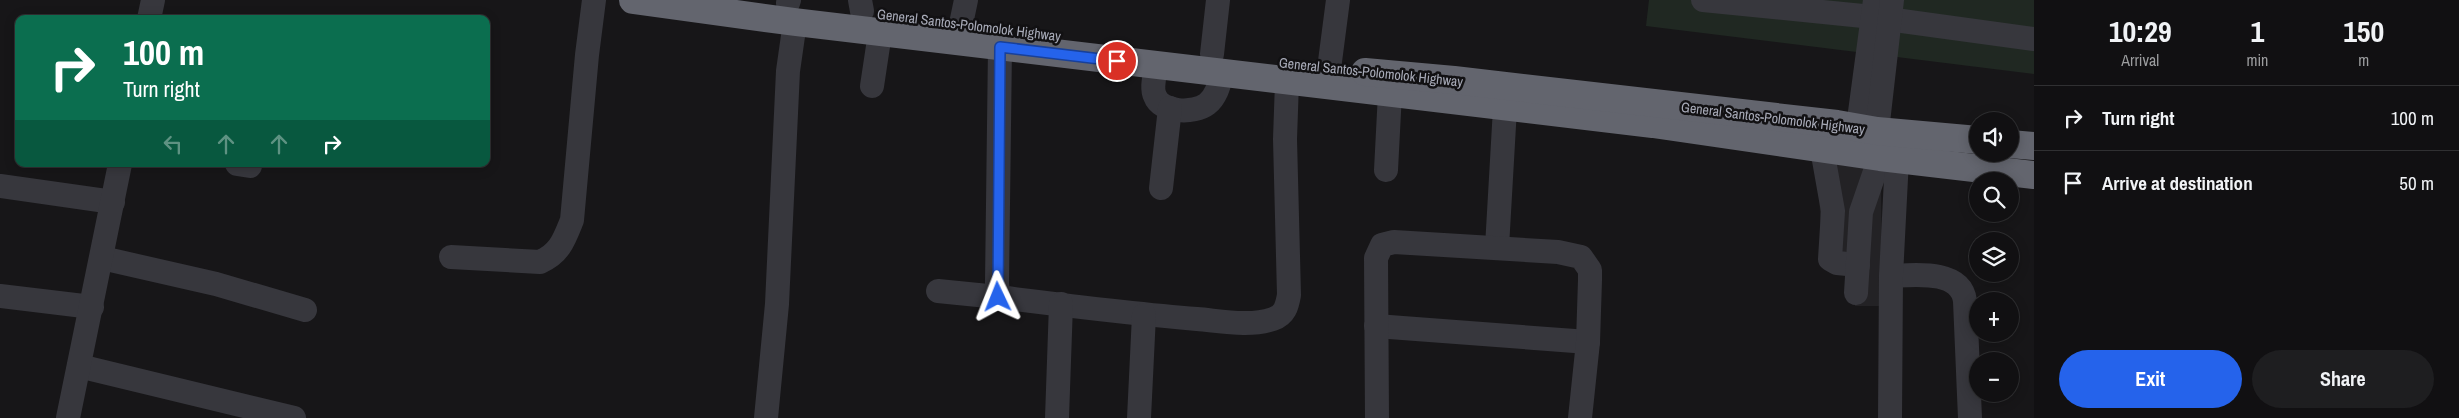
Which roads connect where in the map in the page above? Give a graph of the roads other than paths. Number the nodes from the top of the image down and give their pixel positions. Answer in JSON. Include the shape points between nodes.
{"nodes":[{"id":1,"x":153,"y":0,"type":"edge"},
{"id":2,"x":594,"y":0,"type":"edge"},
{"id":3,"x":633,"y":0,"type":"edge"},
{"id":4,"x":1218,"y":0,"type":"edge"},
{"id":5,"x":1338,"y":0,"type":"edge"},
{"id":6,"x":1703,"y":0,"type":"edge"},
{"id":7,"x":784,"y":6,"type":"edge"},
{"id":8,"x":861,"y":6,"type":"edge"},
{"id":9,"x":1882,"y":9,"type":"edge"},
{"id":10,"x":964,"y":12,"type":"edge"},
{"id":11,"x":151,"y":15,"type":"edge"},
{"id":12,"x":880,"y":33,"type":"junction"},
{"id":13,"x":2034,"y":40,"type":"edge"},
{"id":14,"x":1000,"y":47,"type":"junction"},
{"id":15,"x":1217,"y":64,"type":"junction"},
{"id":16,"x":1156,"y":66,"type":"junction"},
{"id":17,"x":1329,"y":69,"type":"junction"},
{"id":18,"x":1287,"y":82,"type":"junction"},
{"id":19,"x":872,"y":86,"type":"dead end"},
{"id":20,"x":1390,"y":93,"type":"junction"},
{"id":21,"x":1170,"y":108,"type":"junction"},
{"id":22,"x":1505,"y":108,"type":"junction"},
{"id":23,"x":1969,"y":140,"type":"edge"},
{"id":24,"x":1878,"y":143,"type":"junction"},
{"id":25,"x":2019,"y":145,"type":"edge"},
{"id":26,"x":2034,"y":146,"type":"edge"},
{"id":27,"x":1822,"y":148,"type":"junction"},
{"id":28,"x":119,"y":167,"type":"edge"},
{"id":29,"x":1386,"y":170,"type":"dead end"},
{"id":30,"x":2034,"y":175,"type":"edge"},
{"id":31,"x":0,"y":186,"type":"edge"},
{"id":32,"x":1161,"y":188,"type":"dead end"},
{"id":33,"x":113,"y":202,"type":"junction"},
{"id":34,"x":1833,"y":211,"type":"junction"},
{"id":35,"x":1861,"y":212,"type":"junction"},
{"id":36,"x":1846,"y":238,"type":"junction"},
{"id":37,"x":1497,"y":247,"type":"junction"},
{"id":38,"x":451,"y":257,"type":"dead end"},
{"id":39,"x":102,"y":258,"type":"junction"},
{"id":40,"x":1891,"y":276,"type":"junction"},
{"id":41,"x":938,"y":291,"type":"dead end"},
{"id":42,"x":1856,"y":293,"type":"dead end"},
{"id":43,"x":0,"y":296,"type":"edge"},
{"id":44,"x":998,"y":297,"type":"junction"},
{"id":45,"x":1061,"y":304,"type":"junction"},
{"id":46,"x":92,"y":307,"type":"junction"},
{"id":47,"x":305,"y":310,"type":"dead end"},
{"id":48,"x":1144,"y":314,"type":"junction"},
{"id":49,"x":1376,"y":326,"type":"junction"},
{"id":50,"x":1588,"y":342,"type":"junction"},
{"id":51,"x":79,"y":366,"type":"junction"},
{"id":52,"x":68,"y":418,"type":"edge"},
{"id":53,"x":294,"y":418,"type":"edge"},
{"id":54,"x":766,"y":418,"type":"edge"},
{"id":55,"x":1058,"y":418,"type":"edge"},
{"id":56,"x":1139,"y":418,"type":"edge"},
{"id":57,"x":1378,"y":418,"type":"edge"},
{"id":58,"x":1580,"y":418,"type":"edge"},
{"id":59,"x":1890,"y":418,"type":"edge"},
{"id":60,"x":1970,"y":418,"type":"edge"}],
"edges":[{"from":1,"to":11,"type":"street"},
{"from":2,"to":38,"type":"street","via":[[572,220],[563,243],[552,257],[540,262]]},
{"from":3,"to":7,"type":"highway"},
{"from":4,"to":15,"type":"street"},
{"from":5,"to":17,"type":"street"},
{"from":6,"to":9,"type":"street"},
{"from":7,"to":8,"type":"highway","name":"General Santos-Polomolok Highway"},
{"from":7,"to":12,"type":"highway"},
{"from":7,"to":54,"type":"street","via":[[788,71],[777,304]]},
{"from":8,"to":10,"type":"highway","name":"General Santos-Polomolok Highway"},
{"from":9,"to":13,"type":"street"},
{"from":9,"to":24,"type":"street"},
{"from":10,"to":15,"type":"highway","name":"General Santos-Polomolok Highway"},
{"from":12,"to":14,"type":"highway"},
{"from":12,"to":19,"type":"street"},
{"from":14,"to":16,"type":"highway"},
{"from":14,"to":44,"type":"street"},
{"from":15,"to":16,"type":"highway"},
{"from":15,"to":17,"type":"highway","name":"General Santos-Polomolok Highway"},
{"from":15,"to":18,"type":"highway"},
{"from":15,"to":21,"type":"street","via":[[1216,91],[1206,105],[1193,110]]},
{"from":16,"to":21,"type":"street","via":[[1155,97]]},
{"from":17,"to":24,"type":"highway","name":"General Santos-Polomolok Highway","via":[[1454,80]]},
{"from":18,"to":20,"type":"highway"},
{"from":18,"to":48,"type":"street","via":[[1290,296],[1284,313],[1272,320],[1241,323]]},
{"from":20,"to":22,"type":"highway"},
{"from":20,"to":29,"type":"street"},
{"from":21,"to":32,"type":"street"},
{"from":22,"to":27,"type":"highway","via":[[1653,124]]},
{"from":22,"to":37,"type":"street"},
{"from":23,"to":24,"type":"highway","name":"General Santos-Polomolok Highway"},
{"from":24,"to":27,"type":"highway"},
{"from":24,"to":30,"type":"highway"},
{"from":24,"to":35,"type":"street"},
{"from":24,"to":40,"type":"street"},
{"from":25,"to":26,"type":"highway"},
{"from":27,"to":34,"type":"street"},
{"from":28,"to":33,"type":"street"},
{"from":31,"to":33,"type":"street"},
{"from":33,"to":39,"type":"street"},
{"from":34,"to":35,"type":"street"},
{"from":34,"to":36,"type":"street"},
{"from":35,"to":36,"type":"street"},
{"from":36,"to":42,"type":"street","via":[[1858,265]]},
{"from":37,"to":49,"type":"street","via":[[1394,242],[1382,245],[1376,258]]},
{"from":37,"to":50,"type":"street","via":[[1572,254],[1586,262],[1590,280]]},
{"from":39,"to":46,"type":"street"},
{"from":39,"to":47,"type":"street","via":[[216,284]]},
{"from":40,"to":59,"type":"street"},
{"from":40,"to":60,"type":"street","via":[[1922,274],[1940,277],[1957,285],[1962,292]]},
{"from":41,"to":44,"type":"street"},
{"from":43,"to":46,"type":"street"},
{"from":44,"to":45,"type":"street"},
{"from":45,"to":48,"type":"street"},
{"from":45,"to":55,"type":"street"},
{"from":46,"to":51,"type":"street"},
{"from":48,"to":56,"type":"street"},
{"from":49,"to":50,"type":"street"},
{"from":49,"to":57,"type":"street"},
{"from":50,"to":58,"type":"street"},
{"from":51,"to":52,"type":"street"},
{"from":51,"to":53,"type":"street"}]}
